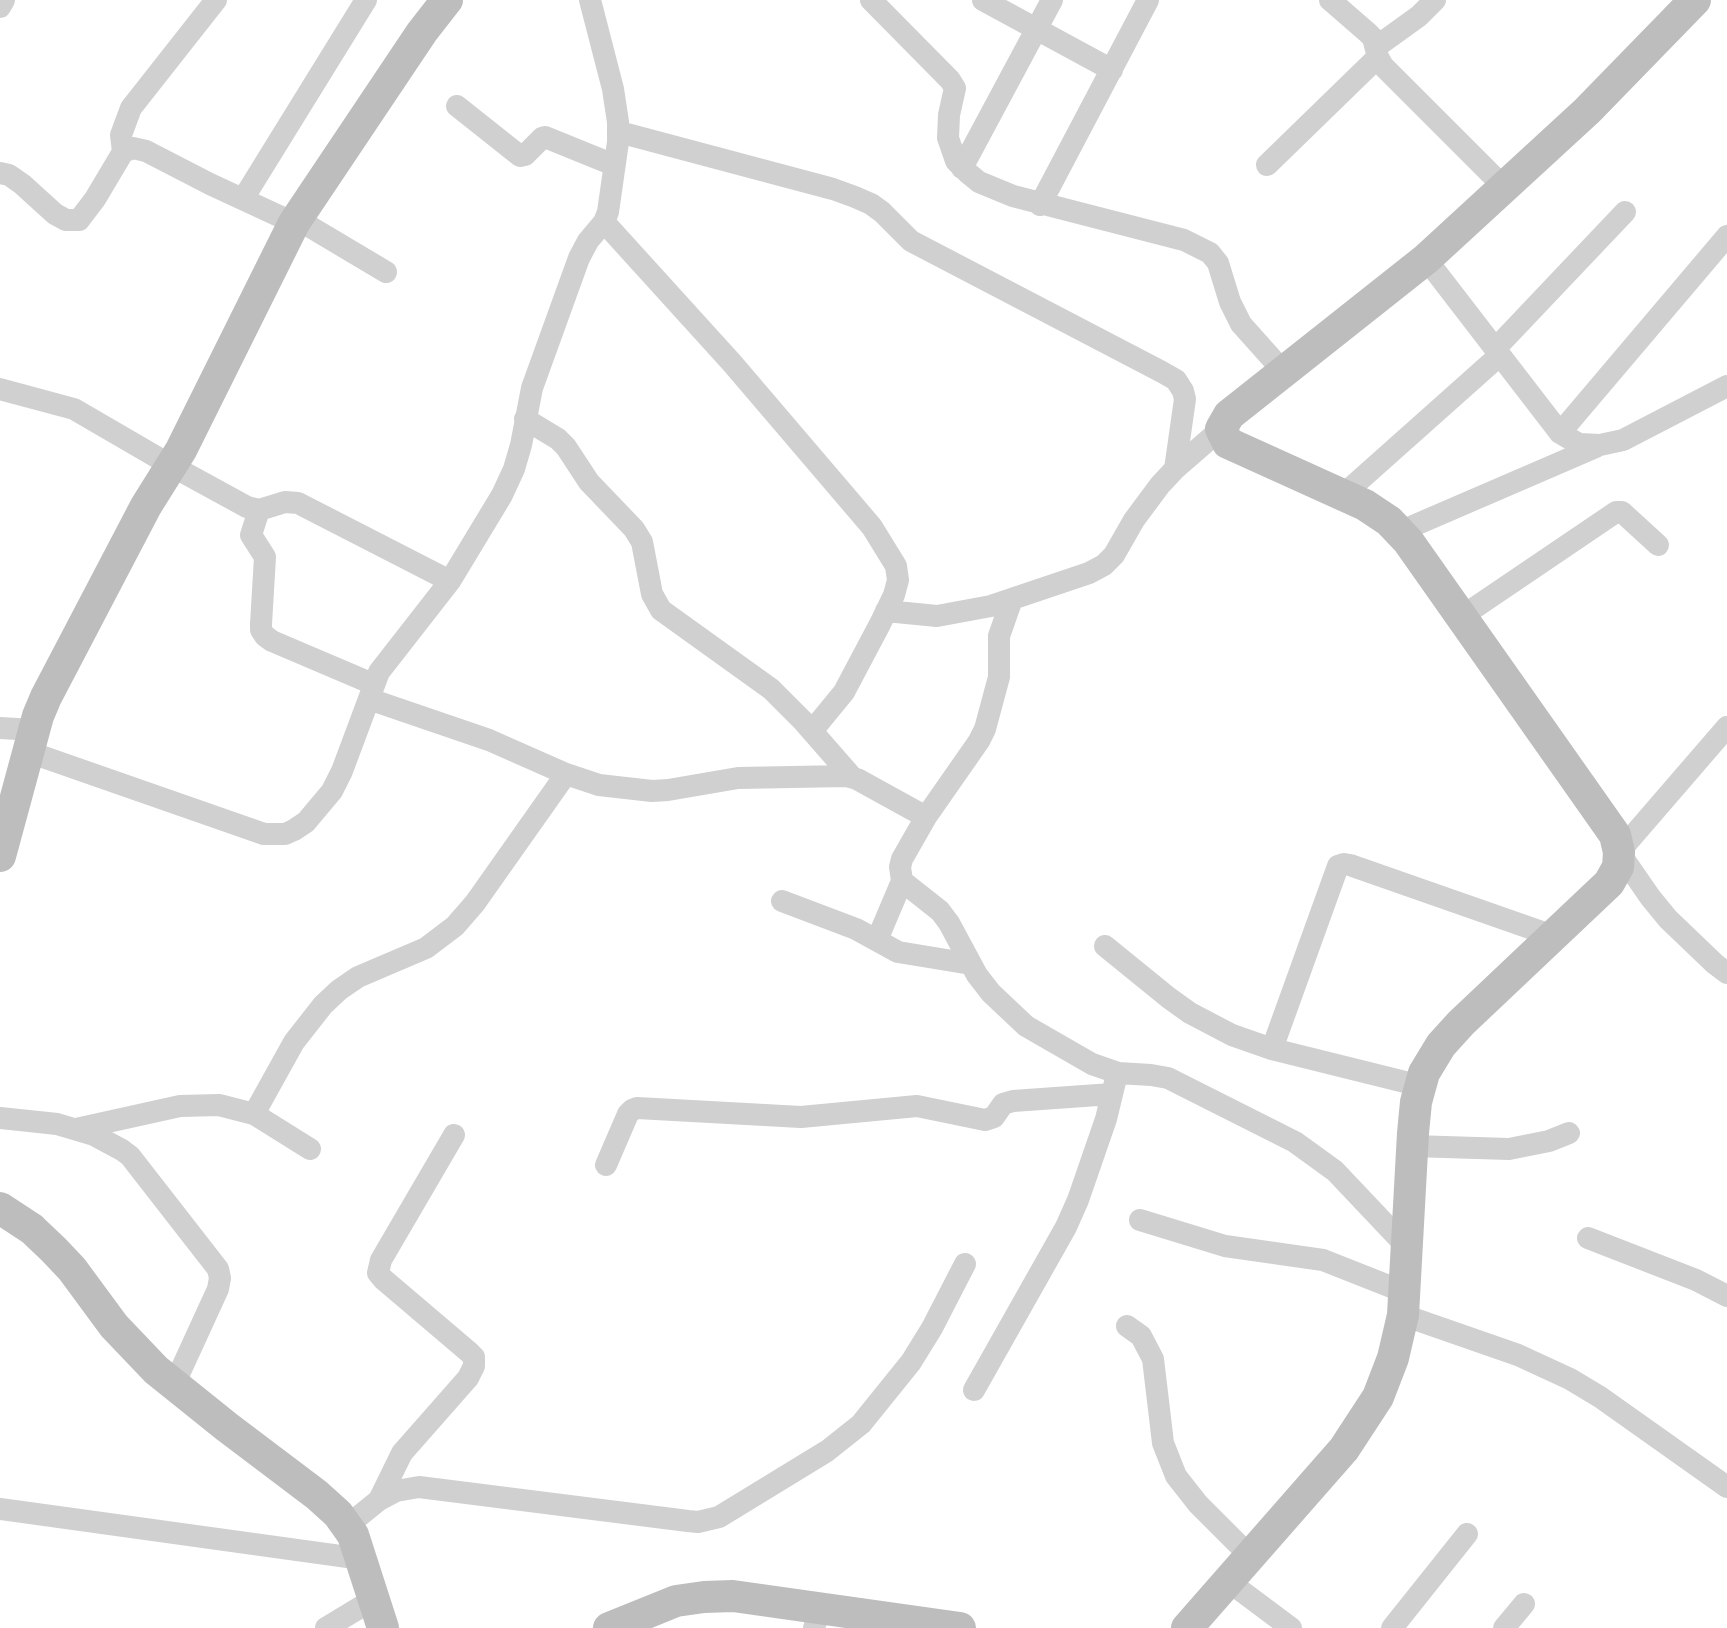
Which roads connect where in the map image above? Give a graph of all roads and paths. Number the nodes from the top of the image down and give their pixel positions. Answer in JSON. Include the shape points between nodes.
{"nodes":[{"id":1,"x":4,"y":0,"type":"edge"},
{"id":2,"x":216,"y":0,"type":"edge"},
{"id":3,"x":366,"y":0,"type":"edge"},
{"id":4,"x":447,"y":0,"type":"edge"},
{"id":5,"x":590,"y":0,"type":"edge"},
{"id":6,"x":871,"y":0,"type":"edge"},
{"id":7,"x":983,"y":0,"type":"edge"},
{"id":8,"x":1052,"y":0,"type":"edge"},
{"id":9,"x":1148,"y":0,"type":"edge"},
{"id":10,"x":1330,"y":0,"type":"edge"},
{"id":11,"x":1435,"y":0,"type":"edge"},
{"id":12,"x":1695,"y":0,"type":"edge"},
{"id":13,"x":0,"y":7,"type":"edge"},
{"id":14,"x":1036,"y":30,"type":"junction"},
{"id":15,"x":1377,"y":52,"type":"junction"},
{"id":16,"x":1112,"y":70,"type":"junction"},
{"id":17,"x":457,"y":106,"type":"dead end"},
{"id":18,"x":619,"y":132,"type":"junction"},
{"id":19,"x":123,"y":152,"type":"junction"},
{"id":20,"x":614,"y":165,"type":"junction"},
{"id":21,"x":1267,"y":165,"type":"dead end"},
{"id":22,"x":962,"y":168,"type":"junction"},
{"id":23,"x":0,"y":173,"type":"edge"},
{"id":24,"x":1504,"y":187,"type":"junction"},
{"id":25,"x":243,"y":199,"type":"junction"},
{"id":26,"x":1040,"y":205,"type":"junction"},
{"id":27,"x":1625,"y":212,"type":"dead end"},
{"id":28,"x":295,"y":221,"type":"junction"},
{"id":29,"x":604,"y":222,"type":"junction"},
{"id":30,"x":1727,"y":236,"type":"edge"},
{"id":31,"x":1426,"y":259,"type":"junction"},
{"id":32,"x":386,"y":272,"type":"dead end"},
{"id":33,"x":1498,"y":352,"type":"junction"},
{"id":34,"x":1283,"y":371,"type":"junction"},
{"id":35,"x":1727,"y":386,"type":"edge"},
{"id":36,"x":0,"y":389,"type":"edge"},
{"id":37,"x":525,"y":419,"type":"junction"},
{"id":38,"x":1221,"y":429,"type":"junction"},
{"id":39,"x":1560,"y":433,"type":"junction"},
{"id":40,"x":1600,"y":445,"type":"junction"},
{"id":41,"x":172,"y":466,"type":"junction"},
{"id":42,"x":1175,"y":469,"type":"junction"},
{"id":43,"x":1344,"y":494,"type":"junction"},
{"id":44,"x":259,"y":510,"type":"junction"},
{"id":45,"x":1399,"y":532,"type":"junction"},
{"id":46,"x":1658,"y":545,"type":"dead end"},
{"id":47,"x":450,"y":581,"type":"junction"},
{"id":48,"x":1012,"y":599,"type":"junction"},
{"id":49,"x":886,"y":611,"type":"junction"},
{"id":50,"x":1461,"y":617,"type":"junction"},
{"id":51,"x":371,"y":691,"type":"junction"},
{"id":52,"x":1727,"y":727,"type":"edge"},
{"id":53,"x":0,"y":728,"type":"edge"},
{"id":54,"x":812,"y":731,"type":"junction"},
{"id":55,"x":32,"y":741,"type":"junction"},
{"id":56,"x":566,"y":774,"type":"junction"},
{"id":57,"x":852,"y":777,"type":"junction"},
{"id":58,"x":926,"y":817,"type":"junction"},
{"id":59,"x":1619,"y":852,"type":"junction"},
{"id":60,"x":0,"y":856,"type":"edge"},
{"id":61,"x":902,"y":881,"type":"junction"},
{"id":62,"x":782,"y":901,"type":"dead end"},
{"id":63,"x":1553,"y":936,"type":"junction"},
{"id":64,"x":877,"y":940,"type":"junction"},
{"id":65,"x":1105,"y":946,"type":"dead end"},
{"id":66,"x":971,"y":964,"type":"junction"},
{"id":67,"x":1727,"y":973,"type":"edge"},
{"id":68,"x":1272,"y":1049,"type":"junction"},
{"id":69,"x":1115,"y":1084,"type":"junction"},
{"id":70,"x":1421,"y":1086,"type":"junction"},
{"id":71,"x":254,"y":1114,"type":"junction"},
{"id":72,"x":0,"y":1118,"type":"edge"},
{"id":73,"x":75,"y":1129,"type":"junction"},
{"id":74,"x":1569,"y":1133,"type":"dead end"},
{"id":75,"x":454,"y":1135,"type":"dead end"},
{"id":76,"x":1412,"y":1146,"type":"junction"},
{"id":77,"x":310,"y":1149,"type":"dead end"},
{"id":78,"x":606,"y":1165,"type":"dead end"},
{"id":79,"x":0,"y":1208,"type":"edge"},
{"id":80,"x":1140,"y":1220,"type":"dead end"},
{"id":81,"x":1588,"y":1238,"type":"dead end"},
{"id":82,"x":1406,"y":1246,"type":"junction"},
{"id":83,"x":965,"y":1264,"type":"dead end"},
{"id":84,"x":1727,"y":1296,"type":"edge"},
{"id":85,"x":1403,"y":1303,"type":"junction"},
{"id":86,"x":1127,"y":1326,"type":"dead end"},
{"id":87,"x":174,"y":1385,"type":"junction"},
{"id":88,"x":974,"y":1390,"type":"dead end"},
{"id":89,"x":1727,"y":1487,"type":"edge"},
{"id":90,"x":379,"y":1500,"type":"junction"},
{"id":91,"x":0,"y":1509,"type":"edge"},
{"id":92,"x":347,"y":1526,"type":"junction"},
{"id":93,"x":1467,"y":1534,"type":"dead end"},
{"id":94,"x":1250,"y":1556,"type":"junction"},
{"id":95,"x":362,"y":1559,"type":"junction"},
{"id":96,"x":1228,"y":1581,"type":"junction"},
{"id":97,"x":1524,"y":1604,"type":"dead end"},
{"id":98,"x":378,"y":1613,"type":"edge"},
{"id":99,"x":817,"y":1618,"type":"edge"},
{"id":100,"x":326,"y":1628,"type":"edge"},
{"id":101,"x":609,"y":1628,"type":"edge"},
{"id":102,"x":960,"y":1628,"type":"edge"},
{"id":103,"x":1187,"y":1628,"type":"edge"},
{"id":104,"x":1291,"y":1628,"type":"edge"},
{"id":105,"x":1392,"y":1628,"type":"edge"},
{"id":106,"x":1504,"y":1628,"type":"edge"}],
"edges":[{"from":1,"to":13,"type":"street"},
{"from":2,"to":19,"type":"street","via":[[131,108],[121,135]]},
{"from":3,"to":25,"type":"street"},
{"from":4,"to":28,"type":"street"},
{"from":5,"to":18,"type":"street"},
{"from":6,"to":22,"type":"street","via":[[955,88],[948,138]]},
{"from":7,"to":14,"type":"street"},
{"from":8,"to":14,"type":"street"},
{"from":9,"to":16,"type":"street"},
{"from":10,"to":15,"type":"street","via":[[1368,33]]},
{"from":11,"to":15,"type":"street"},
{"from":12,"to":24,"type":"street"},
{"from":14,"to":16,"type":"street"},
{"from":14,"to":22,"type":"street"},
{"from":15,"to":21,"type":"street"},
{"from":15,"to":24,"type":"street","via":[[1383,66]]},
{"from":16,"to":26,"type":"street"},
{"from":17,"to":20,"type":"street","via":[[520,156],[545,137]]},
{"from":18,"to":20,"type":"street"},
{"from":18,"to":42,"type":"street","via":[[863,200],[911,241],[1176,380],[1185,399]]},
{"from":19,"to":23,"type":"street","via":[[79,220],[55,214],[22,184]]},
{"from":19,"to":25,"type":"street","via":[[146,151]]},
{"from":20,"to":29,"type":"street"},
{"from":22,"to":26,"type":"street","via":[[979,182]]},
{"from":24,"to":31,"type":"street"},
{"from":25,"to":28,"type":"street"},
{"from":26,"to":34,"type":"street","via":[[1184,240],[1210,253],[1241,324]]},
{"from":27,"to":33,"type":"street"},
{"from":28,"to":32,"type":"street"},
{"from":28,"to":41,"type":"street"},
{"from":29,"to":37,"type":"street","via":[[579,258]]},
{"from":29,"to":49,"type":"street","via":[[872,527],[896,566],[898,580]]},
{"from":30,"to":39,"type":"street"},
{"from":31,"to":33,"type":"street"},
{"from":31,"to":34,"type":"street"},
{"from":33,"to":39,"type":"street"},
{"from":33,"to":43,"type":"street"},
{"from":34,"to":38,"type":"street","via":[[1229,415]]},
{"from":35,"to":40,"type":"street","via":[[1623,440]]},
{"from":36,"to":41,"type":"street","via":[[74,409]]},
{"from":37,"to":47,"type":"street","via":[[502,495]]},
{"from":37,"to":54,"type":"street","via":[[566,447],[589,482],[634,529],[661,610],[771,689]]},
{"from":38,"to":42,"type":"street"},
{"from":38,"to":43,"type":"street","via":[[1236,448]]},
{"from":39,"to":40,"type":"street","via":[[1579,444]]},
{"from":40,"to":45,"type":"street"},
{"from":41,"to":44,"type":"street"},
{"from":41,"to":55,"type":"street","via":[[46,697]]},
{"from":42,"to":48,"type":"street","via":[[1104,565]]},
{"from":43,"to":45,"type":"street"},
{"from":44,"to":47,"type":"street","via":[[298,503]]},
{"from":44,"to":51,"type":"street","via":[[251,535],[265,557],[265,636]]},
{"from":45,"to":50,"type":"street"},
{"from":46,"to":50,"type":"street","via":[[1616,512]]},
{"from":47,"to":51,"type":"street","via":[[379,672]]},
{"from":48,"to":49,"type":"street","via":[[937,616]]},
{"from":48,"to":58,"type":"street","via":[[999,636],[999,677],[985,729]]},
{"from":49,"to":54,"type":"street","via":[[844,692]]},
{"from":50,"to":59,"type":"street","via":[[1615,835]]},
{"from":51,"to":55,"type":"street","via":[[332,791],[306,822],[285,834],[264,834]]},
{"from":51,"to":56,"type":"street"},
{"from":52,"to":59,"type":"street"},
{"from":53,"to":55,"type":"street"},
{"from":54,"to":57,"type":"street"},
{"from":55,"to":60,"type":"street"},
{"from":56,"to":57,"type":"street","via":[[599,785],[652,791],[738,778]]},
{"from":56,"to":71,"type":"street","via":[[455,926],[426,948],[358,977],[323,1005],[294,1042]]},
{"from":57,"to":58,"type":"street"},
{"from":58,"to":61,"type":"street","via":[[902,859]]},
{"from":59,"to":63,"type":"street","via":[[1609,883]]},
{"from":59,"to":67,"type":"street","via":[[1668,919]]},
{"from":61,"to":64,"type":"street"},
{"from":61,"to":66,"type":"street","via":[[940,911]]},
{"from":62,"to":64,"type":"street"},
{"from":63,"to":68,"type":"street","via":[[1350,865],[1338,866]]},
{"from":63,"to":70,"type":"street","via":[[1441,1045]]},
{"from":64,"to":66,"type":"street","via":[[898,952]]},
{"from":65,"to":68,"type":"street","via":[[1190,1013]]},
{"from":66,"to":69,"type":"street","via":[[991,993],[1026,1026],[1092,1064]]},
{"from":68,"to":70,"type":"street"},
{"from":69,"to":78,"type":"street","via":[[1013,1101],[985,1120],[917,1106],[801,1117],[637,1108],[628,1114]]},
{"from":69,"to":82,"type":"street","via":[[1168,1078],[1295,1142],[1335,1171]]},
{"from":69,"to":88,"type":"street","via":[[1066,1227]]},
{"from":70,"to":76,"type":"street"},
{"from":71,"to":73,"type":"street","via":[[219,1105],[180,1106]]},
{"from":71,"to":77,"type":"street"},
{"from":72,"to":73,"type":"street"},
{"from":73,"to":87,"type":"street","via":[[130,1156],[218,1269],[218,1289]]},
{"from":74,"to":76,"type":"street","via":[[1509,1149]]},
{"from":75,"to":90,"type":"street","via":[[378,1273],[470,1353],[474,1366],[402,1453]]},
{"from":76,"to":82,"type":"street"},
{"from":79,"to":87,"type":"street","via":[[54,1250],[133,1349]]},
{"from":80,"to":85,"type":"street","via":[[1225,1246],[1323,1260]]},
{"from":81,"to":84,"type":"street"},
{"from":82,"to":85,"type":"street"},
{"from":83,"to":90,"type":"street","via":[[911,1362],[861,1424],[719,1517],[688,1521],[432,1488],[406,1488]]},
{"from":85,"to":89,"type":"street","via":[[1570,1379]]},
{"from":85,"to":94,"type":"street","via":[[1393,1358],[1378,1397],[1344,1449]]},
{"from":86,"to":94,"type":"street","via":[[1141,1336],[1153,1359],[1163,1443],[1176,1476]]},
{"from":87,"to":92,"type":"street","via":[[317,1495]]},
{"from":90,"to":92,"type":"street"},
{"from":91,"to":95,"type":"street"},
{"from":92,"to":95,"type":"street"},
{"from":93,"to":105,"type":"street"},
{"from":94,"to":96,"type":"street"},
{"from":95,"to":98,"type":"street"},
{"from":96,"to":103,"type":"street"},
{"from":96,"to":104,"type":"street"},
{"from":97,"to":106,"type":"street"},
{"from":98,"to":100,"type":"street"},
{"from":99,"to":101,"type":"street","via":[[733,1596],[704,1597],[676,1601]]},
{"from":99,"to":102,"type":"street"}]}
